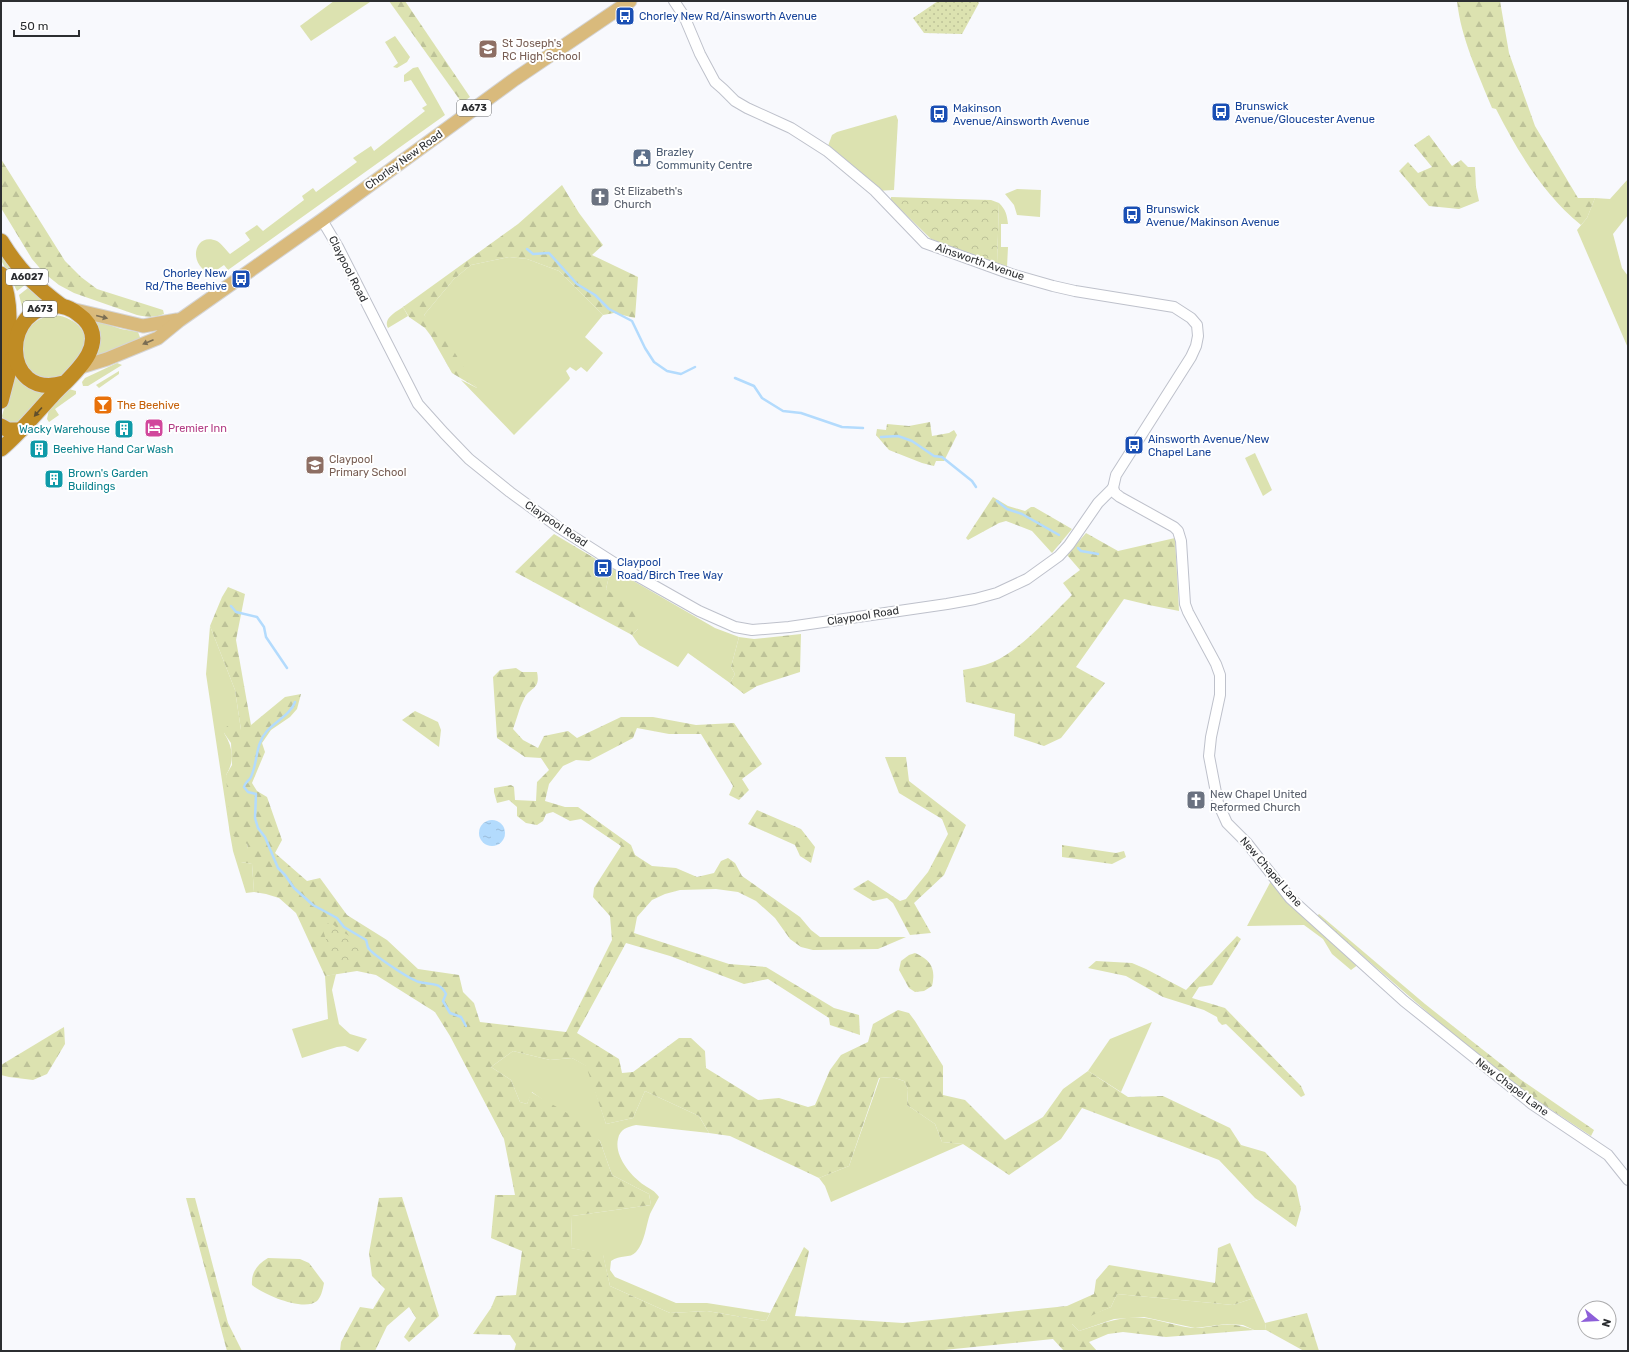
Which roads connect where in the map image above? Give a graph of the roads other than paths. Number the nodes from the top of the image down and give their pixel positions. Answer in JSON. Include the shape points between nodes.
{"nodes":[{"id":1,"x":630,"y":1,"type":"edge"},
{"id":2,"x":674,"y":1,"type":"edge"},
{"id":3,"x":322,"y":220,"type":"junction"},
{"id":4,"x":1,"y":241,"type":"edge"},
{"id":5,"x":1,"y":270,"type":"edge"},
{"id":6,"x":1,"y":274,"type":"edge"},
{"id":7,"x":65,"y":307,"type":"junction"},
{"id":8,"x":180,"y":320,"type":"junction"},
{"id":9,"x":16,"y":336,"type":"junction"},
{"id":10,"x":12,"y":357,"type":"junction"},
{"id":11,"x":81,"y":367,"type":"junction"},
{"id":12,"x":1,"y":369,"type":"edge"},
{"id":13,"x":64,"y":383,"type":"junction"},
{"id":14,"x":1,"y":401,"type":"edge"},
{"id":15,"x":1,"y":426,"type":"edge"},
{"id":16,"x":21,"y":430,"type":"junction"},
{"id":17,"x":1,"y":449,"type":"edge"},
{"id":18,"x":1113,"y":488,"type":"junction"},
{"id":19,"x":1628,"y":1180,"type":"edge"}],
"edges":[{"from":1,"to":3,"type":"main road","name":"Chorley New Road","number":"A673","via":[[515,79]]},
{"from":2,"to":18,"type":"street","name":"Ainsworth Avenue","via":[[684,16],[712,76],[735,101],[791,128],[827,151],[875,191],[925,243],[1011,274],[1076,291],[1174,307],[1191,318],[1197,325],[1198,336],[1191,357],[1116,475]]},
{"from":3,"to":8,"type":"main road","name":"Chorley New Road","number":"A673"},
{"from":3,"to":18,"type":"street","name":"Claypool Road","via":[[418,404],[469,459],[558,527],[616,564],[699,611],[736,627],[752,630],[804,625],[947,604],[997,593],[1028,579],[1059,556],[1098,503]]},
{"from":4,"to":7,"type":"highway","number":"A6027","via":[[27,277]]},
{"from":5,"to":9,"type":"highway","number":"A6027","via":[[13,294]]},
{"from":6,"to":12,"type":"highway","number":"A673","via":[[6,287],[10,314]]},
{"from":7,"to":8,"type":"main road","name":"Chorley New Road","number":"A673","one_way":true,"via":[[143,326]]},
{"from":7,"to":9,"type":"highway","number":"A673","via":[[47,306],[33,311],[23,320]]},
{"from":7,"to":11,"type":"highway","number":"A673","via":[[79,314],[91,331],[90,351]]},
{"from":8,"to":11,"type":"main road","name":"Chorley New Road","number":"A673","one_way":true,"via":[[158,338]]},
{"from":9,"to":10,"type":"highway","number":"A673"},
{"from":10,"to":13,"type":"highway","via":[[17,371],[31,382],[52,386]]},
{"from":10,"to":14,"type":"highway","number":"A673"},
{"from":11,"to":13,"type":"highway","number":"A673"},
{"from":13,"to":16,"type":"highway","number":"A673","one_way":true},
{"from":15,"to":16,"type":"highway","via":[[8,430]]},
{"from":16,"to":17,"type":"highway","number":"A673"},
{"from":18,"to":19,"type":"street","name":"New Chapel Lane","via":[[1120,497],[1174,527],[1180,536],[1185,604],[1220,675],[1220,695],[1209,756],[1218,803],[1226,824],[1247,843],[1290,898],[1404,1001],[1532,1104],[1608,1155]]}]}
